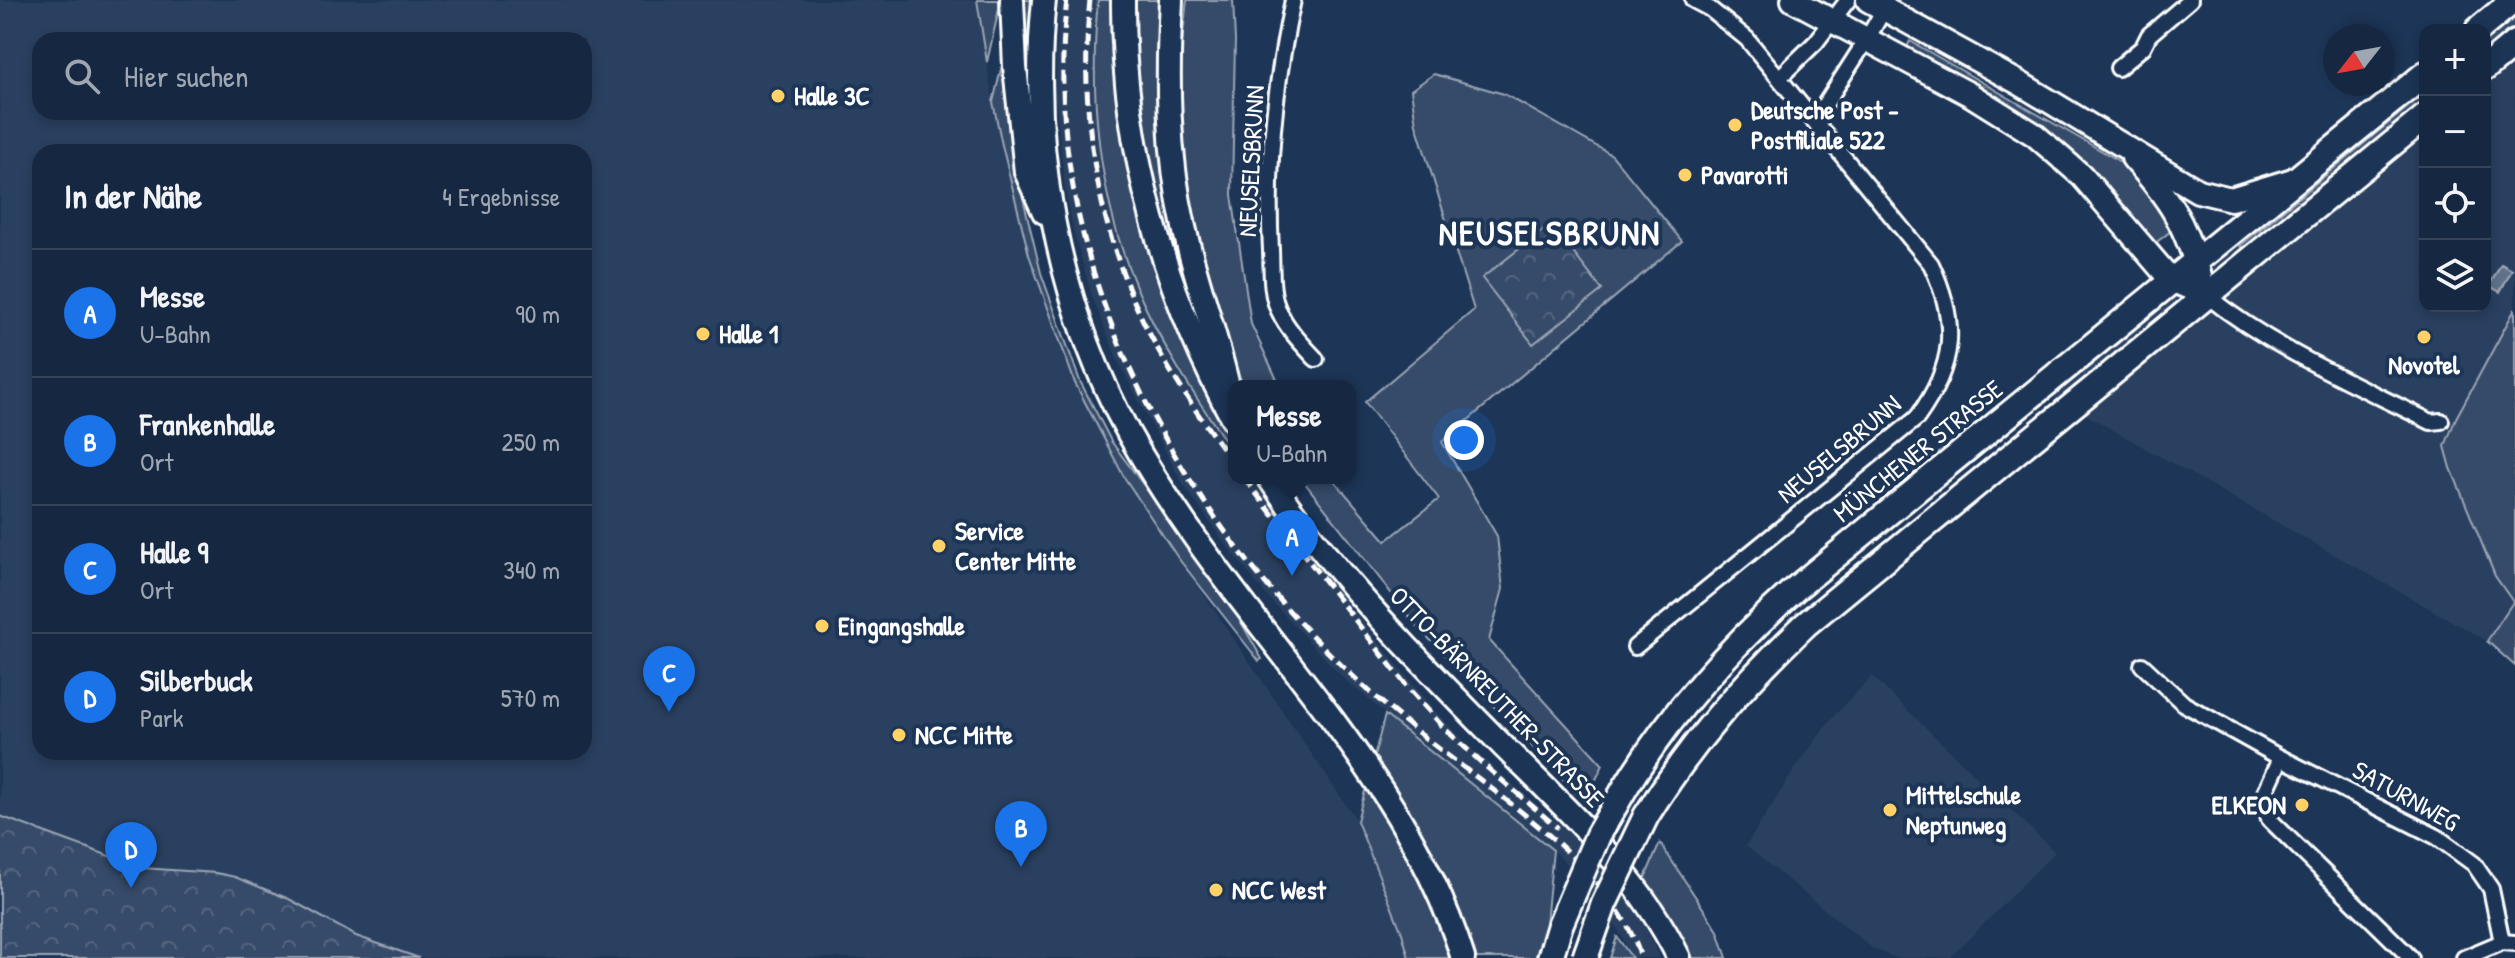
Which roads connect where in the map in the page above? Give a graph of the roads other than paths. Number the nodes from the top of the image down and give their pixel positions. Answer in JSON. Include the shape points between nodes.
{"nodes":[{"id":1,"x":1012,"y":0,"type":"edge"},
{"id":2,"x":1044,"y":0,"type":"edge"},
{"id":3,"x":1123,"y":0,"type":"edge"},
{"id":4,"x":1171,"y":0,"type":"edge"},
{"id":5,"x":1293,"y":0,"type":"edge"},
{"id":6,"x":1693,"y":0,"type":"edge"},
{"id":7,"x":1793,"y":0,"type":"edge"},
{"id":8,"x":1848,"y":0,"type":"edge"},
{"id":9,"x":2190,"y":0,"type":"edge"},
{"id":10,"x":2514,"y":0,"type":"edge"},
{"id":11,"x":1881,"y":3,"type":"edge"},
{"id":12,"x":1833,"y":21,"type":"junction"},
{"id":13,"x":2485,"y":24,"type":"edge"},
{"id":14,"x":1867,"y":39,"type":"junction"},
{"id":15,"x":2515,"y":43,"type":"edge"},
{"id":16,"x":2491,"y":63,"type":"edge"},
{"id":17,"x":2118,"y":68,"type":"dead end"},
{"id":18,"x":1780,"y":77,"type":"junction"},
{"id":19,"x":2419,"y":79,"type":"edge"},
{"id":20,"x":1815,"y":120,"type":"junction"},
{"id":21,"x":2419,"y":122,"type":"edge"},
{"id":22,"x":2122,"y":145,"type":"junction"},
{"id":23,"x":2298,"y":178,"type":"junction"},
{"id":24,"x":1058,"y":247,"type":"junction"},
{"id":25,"x":2196,"y":261,"type":"junction"},
{"id":26,"x":2171,"y":280,"type":"junction"},
{"id":27,"x":2206,"y":295,"type":"junction"},
{"id":28,"x":1316,"y":359,"type":"dead end"},
{"id":29,"x":1228,"y":384,"type":"edge"},
{"id":30,"x":1228,"y":409,"type":"edge"},
{"id":31,"x":2441,"y":421,"type":"dead end"},
{"id":32,"x":1273,"y":484,"type":"edge"},
{"id":33,"x":1635,"y":647,"type":"dead end"},
{"id":34,"x":2142,"y":665,"type":"dead end"},
{"id":35,"x":2281,"y":758,"type":"junction"},
{"id":36,"x":2508,"y":942,"type":"edge"},
{"id":37,"x":1463,"y":958,"type":"edge"},
{"id":38,"x":1550,"y":958,"type":"edge"},
{"id":39,"x":1585,"y":958,"type":"edge"},
{"id":40,"x":1679,"y":958,"type":"edge"},
{"id":41,"x":2411,"y":958,"type":"edge"},
{"id":42,"x":2464,"y":958,"type":"edge"}],
"edges":[{"from":1,"to":24,"type":"main road","via":[[1026,172]]},
{"from":2,"to":24,"type":"main road","via":[[1041,118]]},
{"from":3,"to":30,"type":"main road","via":[[1134,133],[1155,231],[1188,327]]},
{"from":4,"to":29,"type":"main road","via":[[1169,117],[1176,186],[1192,264]]},
{"from":5,"to":28,"type":"street","name":"NEUSELSBRUNN","via":[[1276,84],[1268,186],[1272,284],[1277,309]]},
{"from":6,"to":18,"type":"street","name":"NEUSELSBRUNN","via":[[1747,39]]},
{"from":7,"to":12,"type":"main road"},
{"from":8,"to":12,"type":"street"},
{"from":9,"to":17,"type":"street"},
{"from":10,"to":13,"type":"main road"},
{"from":11,"to":14,"type":"street"},
{"from":11,"to":22,"type":"main road"},
{"from":12,"to":14,"type":"main road"},
{"from":12,"to":18,"type":"street"},
{"from":14,"to":20,"type":"street"},
{"from":14,"to":26,"type":"main road","via":[[1988,105],[2050,146]]},
{"from":15,"to":16,"type":"main road"},
{"from":18,"to":20,"type":"street","name":"NEUSELSBRUNN"},
{"from":19,"to":23,"type":"main road","name":"MÜNCHENER STRASSE"},
{"from":20,"to":33,"type":"street","name":"NEUSELSBRUNN","via":[[1931,264],[1947,308],[1944,371],[1917,418]]},
{"from":21,"to":27,"type":"main road"},
{"from":22,"to":23,"type":"main road","via":[[2190,187],[2222,198],[2243,197]]},
{"from":22,"to":25,"type":"main road","via":[[2169,200]]},
{"from":23,"to":25,"type":"main road","name":"MÜNCHENER STRASSE"},
{"from":24,"to":37,"type":"main road","via":[[1087,340],[1129,433],[1183,521],[1390,802],[1426,866]]},
{"from":25,"to":26,"type":"main road","name":"MÜNCHENER STRASSE"},
{"from":25,"to":27,"type":"main road"},
{"from":26,"to":27,"type":"main road"},
{"from":26,"to":38,"type":"main road","name":"MÜNCHENER STRASSE","bridge":true,"via":[[1827,562],[1699,685],[1656,739],[1598,835]]},
{"from":27,"to":31,"type":"street","via":[[2315,363],[2431,422]]},
{"from":27,"to":39,"type":"main road","bridge":true,"via":[[1806,624],[1755,674],[1684,757],[1646,816]]},
{"from":32,"to":40,"type":"main road","name":"OTTO-BÄRNREUTHER-STRASSE","via":[[1396,636],[1593,837],[1647,904]]},
{"from":34,"to":35,"type":"street","name":"SATURNWEG","via":[[2184,704]]},
{"from":35,"to":36,"type":"street","name":"SATURNWEG","via":[[2437,837],[2474,864],[2491,889]]},
{"from":35,"to":41,"type":"street","via":[[2263,797],[2269,819]]},
{"from":36,"to":42,"type":"street"}]}
